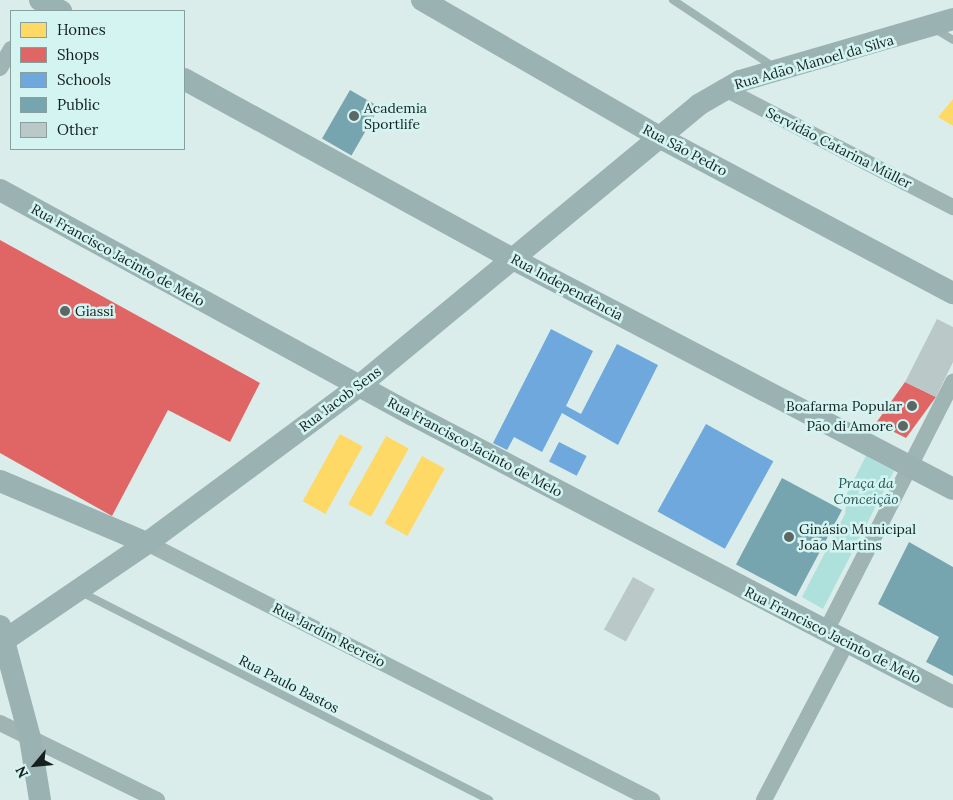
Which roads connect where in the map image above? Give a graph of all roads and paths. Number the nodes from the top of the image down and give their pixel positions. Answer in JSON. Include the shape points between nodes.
{"nodes":[{"id":1,"x":40,"y":0,"type":"edge"},
{"id":2,"x":422,"y":0,"type":"edge"},
{"id":3,"x":673,"y":0,"type":"edge"},
{"id":4,"x":59,"y":10,"type":"edge"},
{"id":5,"x":953,"y":19,"type":"edge"},
{"id":6,"x":931,"y":26,"type":"junction"},
{"id":7,"x":953,"y":40,"type":"edge"},
{"id":8,"x":10,"y":51,"type":"edge"},
{"id":9,"x":0,"y":68,"type":"edge"},
{"id":10,"x":778,"y":70,"type":"junction"},
{"id":11,"x":185,"y":80,"type":"edge"},
{"id":12,"x":724,"y":89,"type":"junction"},
{"id":13,"x":659,"y":137,"type":"junction"},
{"id":14,"x":0,"y":190,"type":"edge"},
{"id":15,"x":953,"y":208,"type":"edge"},
{"id":16,"x":513,"y":259,"type":"junction"},
{"id":17,"x":953,"y":293,"type":"edge"},
{"id":18,"x":953,"y":382,"type":"edge"},
{"id":19,"x":359,"y":386,"type":"junction"},
{"id":20,"x":909,"y":467,"type":"junction"},
{"id":21,"x":0,"y":481,"type":"edge"},
{"id":22,"x":953,"y":489,"type":"edge"},
{"id":23,"x":147,"y":542,"type":"junction"},
{"id":24,"x":79,"y":591,"type":"junction"},
{"id":25,"x":826,"y":631,"type":"junction"},
{"id":26,"x":2,"y":632,"type":"edge"},
{"id":27,"x":847,"y":642,"type":"junction"},
{"id":28,"x":953,"y":697,"type":"edge"},
{"id":29,"x":0,"y":723,"type":"edge"},
{"id":30,"x":30,"y":738,"type":"junction"},
{"id":31,"x":40,"y":800,"type":"edge"},
{"id":32,"x":157,"y":800,"type":"edge"},
{"id":33,"x":489,"y":800,"type":"edge"},
{"id":34,"x":652,"y":800,"type":"edge"},
{"id":35,"x":764,"y":800,"type":"edge"}],
"edges":[{"from":1,"to":4,"type":"street"},
{"from":2,"to":13,"type":"street","name":"Rua São Pedro"},
{"from":3,"to":10,"type":"lane"},
{"from":5,"to":6,"type":"street","name":"Rua Adão Manoel da Silva"},
{"from":6,"to":7,"type":"lane"},
{"from":6,"to":10,"type":"street","name":"Rua Adão Manoel da Silva"},
{"from":8,"to":9,"type":"street"},
{"from":10,"to":12,"type":"street","name":"Rua Adão Manoel da Silva"},
{"from":11,"to":16,"type":"street","name":"Rua Independência"},
{"from":12,"to":13,"type":"street","name":"Rua Adão Manoel da Silva"},
{"from":12,"to":15,"type":"street","name":"Servidão Catarina Müller"},
{"from":13,"to":16,"type":"street","name":"Rua Jacob Sens"},
{"from":13,"to":17,"type":"street","name":"Rua São Pedro"},
{"from":14,"to":19,"type":"street","name":"Rua Francisco Jacinto de Melo"},
{"from":16,"to":19,"type":"street","name":"Rua Jacob Sens"},
{"from":16,"to":20,"type":"street","name":"Rua Independência"},
{"from":18,"to":20,"type":"street"},
{"from":19,"to":23,"type":"street","name":"Rua Jacob Sens"},
{"from":19,"to":25,"type":"street","name":"Rua Francisco Jacinto de Melo"},
{"from":20,"to":22,"type":"street","name":"Rua Independência"},
{"from":20,"to":25,"type":"street"},
{"from":21,"to":23,"type":"street","name":"Rua Jardim Recreio"},
{"from":23,"to":24,"type":"street","name":"Rua Jacob Sens"},
{"from":23,"to":34,"type":"street","name":"Rua Jardim Recreio"},
{"from":24,"to":26,"type":"street","name":"Rua Jacob Sens"},
{"from":24,"to":33,"type":"lane","name":"Rua Paulo Bastos"},
{"from":25,"to":27,"type":"street","name":"Rua Francisco Jacinto de Melo"},
{"from":26,"to":30,"type":"street"},
{"from":27,"to":28,"type":"street","name":"Rua Francisco Jacinto de Melo"},
{"from":27,"to":35,"type":"street"},
{"from":29,"to":30,"type":"street"},
{"from":30,"to":31,"type":"street"},
{"from":30,"to":32,"type":"street"}]}
